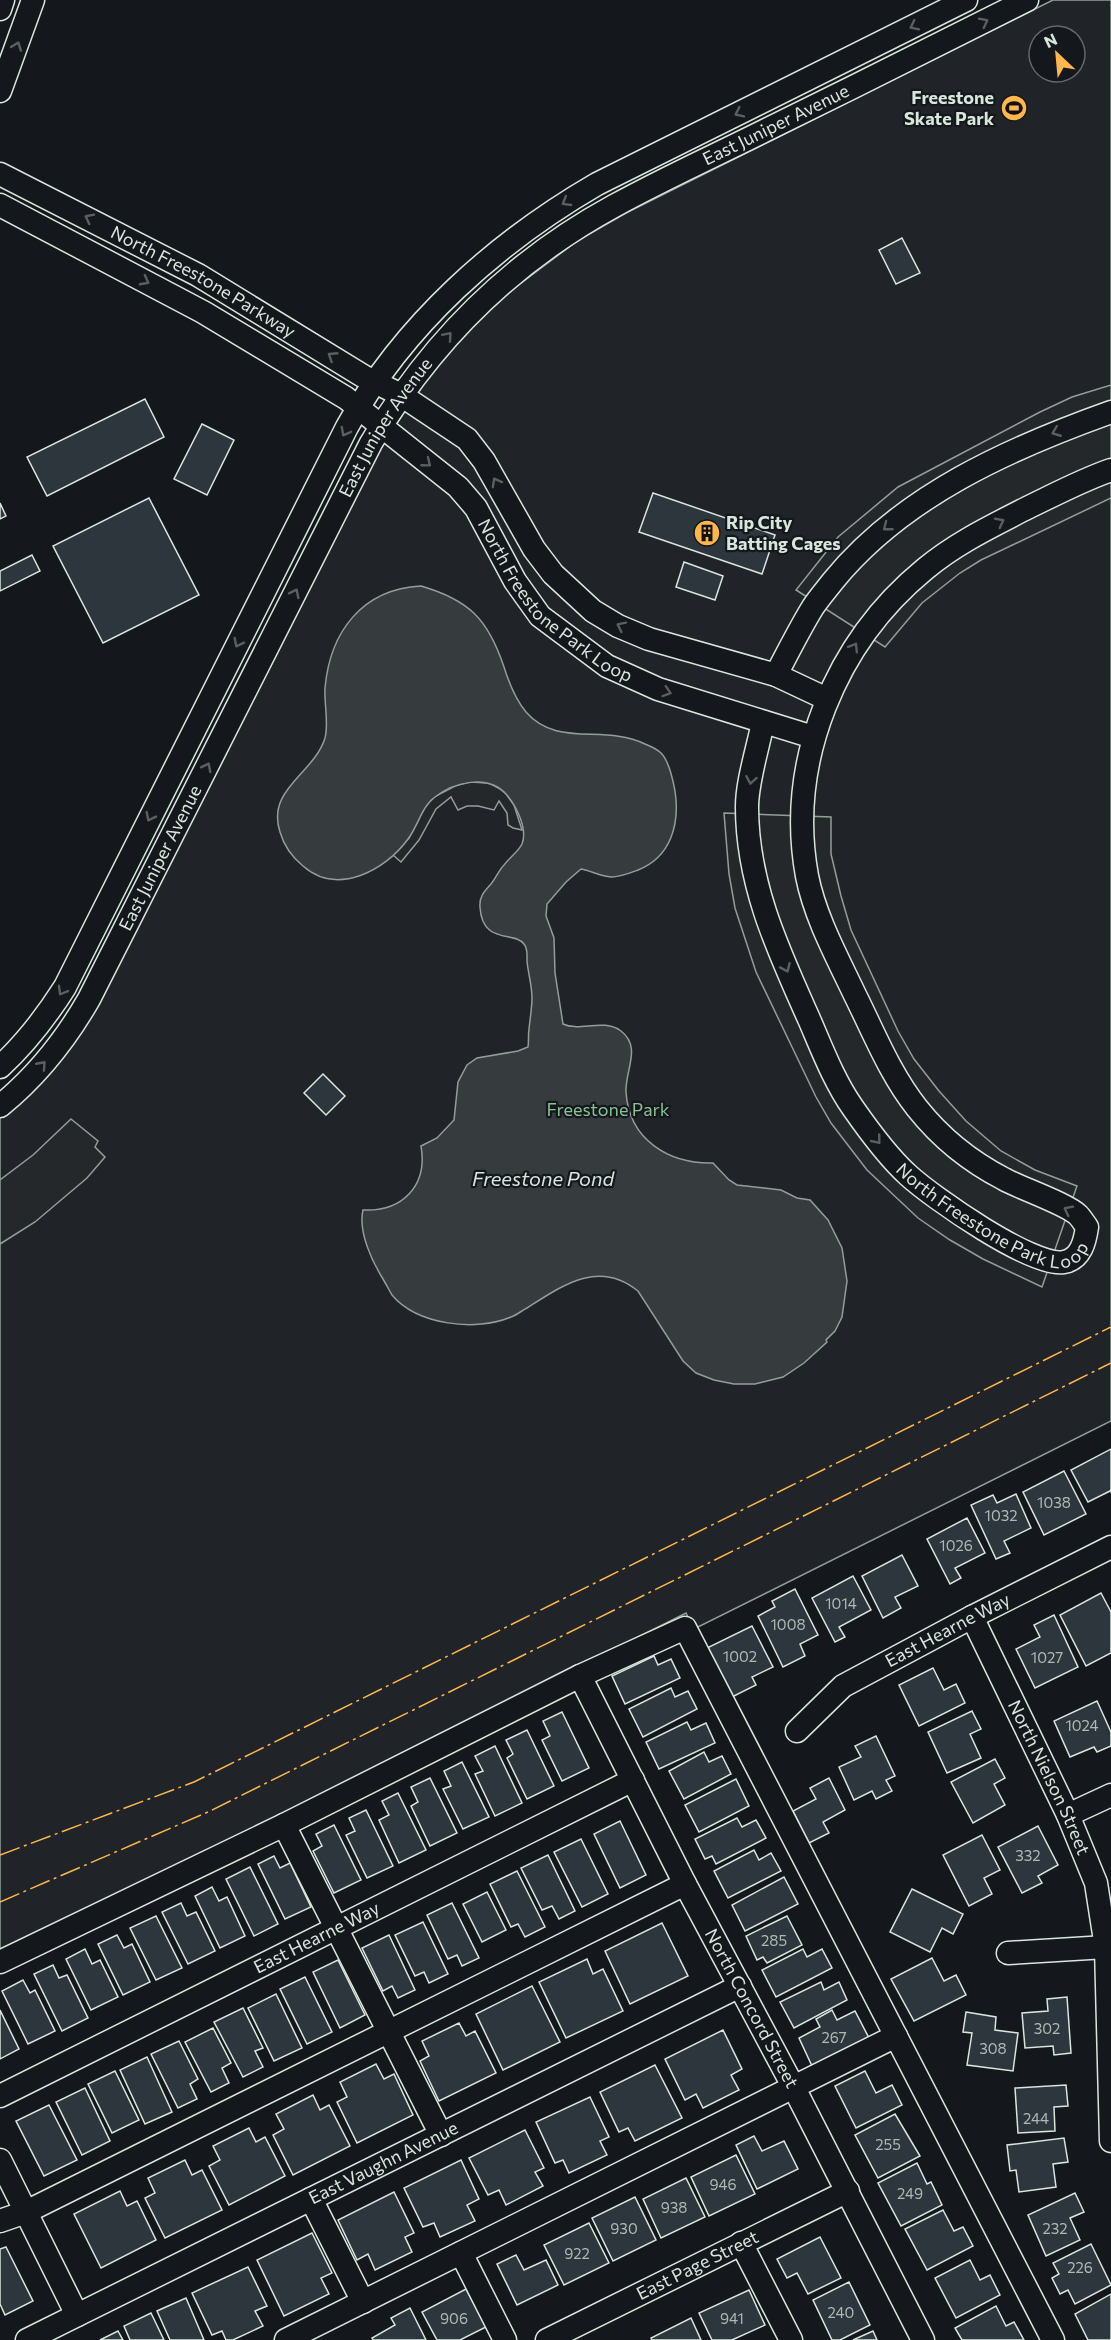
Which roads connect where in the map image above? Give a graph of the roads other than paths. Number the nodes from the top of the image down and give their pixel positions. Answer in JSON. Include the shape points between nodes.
{"nodes":[{"id":1,"x":3,"y":0,"type":"edge"},
{"id":2,"x":33,"y":0,"type":"edge"},
{"id":3,"x":966,"y":0,"type":"edge"},
{"id":4,"x":1027,"y":0,"type":"edge"},
{"id":5,"x":0,"y":9,"type":"edge"},
{"id":6,"x":0,"y":91,"type":"edge"},
{"id":7,"x":0,"y":174,"type":"edge"},
{"id":8,"x":0,"y":206,"type":"edge"},
{"id":9,"x":374,"y":381,"type":"junction"},
{"id":10,"x":401,"y":395,"type":"junction"},
{"id":11,"x":358,"y":408,"type":"junction"},
{"id":12,"x":1111,"y":412,"type":"edge"},
{"id":13,"x":381,"y":427,"type":"junction"},
{"id":14,"x":1111,"y":470,"type":"edge"},
{"id":15,"x":776,"y":675,"type":"junction"},
{"id":16,"x":827,"y":699,"type":"junction"},
{"id":17,"x":763,"y":722,"type":"junction"},
{"id":18,"x":813,"y":737,"type":"junction"},
{"id":19,"x":0,"y":1067,"type":"edge"},
{"id":20,"x":0,"y":1106,"type":"edge"},
{"id":21,"x":1111,"y":1547,"type":"edge"},
{"id":22,"x":972,"y":1617,"type":"junction"},
{"id":23,"x":580,"y":1676,"type":"junction"},
{"id":24,"x":797,"y":1731,"type":"dead end"},
{"id":25,"x":633,"y":1780,"type":"junction"},
{"id":26,"x":1111,"y":1795,"type":"edge"},
{"id":27,"x":1068,"y":1815,"type":"junction"},
{"id":28,"x":284,"y":1825,"type":"junction"},
{"id":29,"x":685,"y":1884,"type":"junction"},
{"id":30,"x":337,"y":1927,"type":"junction"},
{"id":31,"x":1106,"y":1947,"type":"junction"},
{"id":32,"x":1008,"y":1953,"type":"dead end"},
{"id":33,"x":0,"y":1962,"type":"edge"},
{"id":34,"x":740,"y":1986,"type":"junction"},
{"id":35,"x":389,"y":2031,"type":"junction"},
{"id":36,"x":896,"y":2036,"type":"junction"},
{"id":37,"x":794,"y":2088,"type":"junction"},
{"id":38,"x":0,"y":2096,"type":"edge"},
{"id":39,"x":441,"y":2135,"type":"junction"},
{"id":40,"x":1111,"y":2141,"type":"edge"},
{"id":41,"x":0,"y":2160,"type":"edge"},
{"id":42,"x":848,"y":2191,"type":"junction"},
{"id":43,"x":311,"y":2199,"type":"junction"},
{"id":44,"x":26,"y":2212,"type":"junction"},
{"id":45,"x":0,"y":2221,"type":"edge"},
{"id":46,"x":741,"y":2243,"type":"junction"},
{"id":47,"x":461,"y":2253,"type":"junction"},
{"id":48,"x":363,"y":2302,"type":"junction"},
{"id":49,"x":77,"y":2315,"type":"junction"},
{"id":50,"x":27,"y":2340,"type":"edge"},
{"id":51,"x":286,"y":2340,"type":"edge"},
{"id":52,"x":505,"y":2340,"type":"edge"},
{"id":53,"x":547,"y":2340,"type":"edge"},
{"id":54,"x":791,"y":2340,"type":"edge"},
{"id":55,"x":923,"y":2340,"type":"edge"},
{"id":56,"x":1053,"y":2340,"type":"edge"}],
"edges":[{"from":1,"to":5,"type":"street"},
{"from":6,"to":2,"type":"street","one_way":true},
{"from":3,"to":9,"type":"street","name":"East Juniper Avenue","one_way":true,"via":[[560,205],[453,291]]},
{"from":10,"to":4,"type":"street","name":"East Juniper Avenue","one_way":true,"via":[[461,321],[534,258],[576,229],[614,206]]},
{"from":9,"to":7,"type":"street","name":"North Freestone Parkway","one_way":true,"via":[[198,274]]},
{"from":8,"to":11,"type":"street","name":"North Freestone Parkway","one_way":true,"via":[[203,312]]},
{"from":9,"to":10,"type":"street","name":"North Freestone Parkway"},
{"from":9,"to":11,"type":"street","name":"East Juniper Avenue"},
{"from":10,"to":13,"type":"street","name":"East Juniper Avenue"},
{"from":15,"to":10,"type":"street","name":"North Freestone Park Loop","one_way":true,"via":[[649,639],[593,611],[553,574],[534,549],[484,461],[467,439]]},
{"from":11,"to":13,"type":"street","name":"North Freestone Parkway"},
{"from":11,"to":19,"type":"street","name":"East Juniper Avenue","one_way":true,"via":[[65,987],[23,1046]]},
{"from":12,"to":15,"type":"street","one_way":true,"via":[[1033,441],[964,476],[882,530],[846,565],[814,606]]},
{"from":13,"to":17,"type":"street","name":"North Freestone Park Loop","one_way":true,"via":[[464,494],[540,616],[570,640],[639,682]]},
{"from":20,"to":13,"type":"street","name":"East Juniper Avenue","one_way":true,"via":[[40,1068],[90,999]]},
{"from":16,"to":14,"type":"street","name":"North Freestone Park Loop","one_way":true,"via":[[869,626],[926,568],[982,531]]},
{"from":15,"to":16,"type":"street","name":"North Freestone Park Loop"},
{"from":16,"to":18,"type":"street","name":"North Freestone Park Loop"},
{"from":17,"to":18,"type":"street","name":"North Freestone Park Loop"},
{"from":17,"to":18,"type":"street","name":"North Freestone Park Loop","one_way":true,"via":[[747,804],[755,882],[782,959],[838,1082],[876,1140],[907,1174],[986,1233],[1042,1258],[1064,1262],[1078,1255],[1087,1227],[1076,1213],[1002,1179],[943,1137],[894,1075],[833,950],[807,876],[804,789]]},
{"from":21,"to":22,"type":"street","name":"East Hearne Way"},
{"from":22,"to":24,"type":"street","name":"East Hearne Way","via":[[843,1686]]},
{"from":22,"to":27,"type":"street","name":"North Nielson Street"},
{"from":23,"to":25,"type":"street","name":"North Concord Street"},
{"from":23,"to":28,"type":"street"},
{"from":23,"to":36,"type":"street","via":[[685,1628]]},
{"from":25,"to":29,"type":"street","name":"North Concord Street"},
{"from":25,"to":30,"type":"street","name":"East Hearne Way"},
{"from":26,"to":27,"type":"street"},
{"from":27,"to":31,"type":"street","name":"North Nielson Street","via":[[1096,1883]]},
{"from":28,"to":30,"type":"street"},
{"from":28,"to":33,"type":"street"},
{"from":29,"to":34,"type":"street","name":"North Concord Street"},
{"from":29,"to":35,"type":"street"},
{"from":30,"to":35,"type":"street"},
{"from":30,"to":38,"type":"street","name":"East Hearne Way"},
{"from":31,"to":32,"type":"street"},
{"from":31,"to":40,"type":"street","name":"North Nielson Street"},
{"from":34,"to":37,"type":"street","name":"North Concord Street"},
{"from":34,"to":39,"type":"street","name":"East Vaughn Avenue"},
{"from":35,"to":39,"type":"street"},
{"from":35,"to":44,"type":"street"},
{"from":36,"to":37,"type":"street"},
{"from":36,"to":56,"type":"street"},
{"from":37,"to":42,"type":"street","name":"North Concord Street"},
{"from":37,"to":47,"type":"street"},
{"from":39,"to":43,"type":"street","name":"East Vaughn Avenue"},
{"from":41,"to":44,"type":"street"},
{"from":42,"to":46,"type":"street","name":"East Page Street"},
{"from":42,"to":55,"type":"street","name":"North Concord Street"},
{"from":43,"to":48,"type":"street"},
{"from":43,"to":49,"type":"street","name":"East Vaughn Avenue"},
{"from":44,"to":45,"type":"street"},
{"from":44,"to":49,"type":"street"},
{"from":46,"to":53,"type":"street","name":"East Page Street"},
{"from":46,"to":54,"type":"street"},
{"from":47,"to":48,"type":"street"},
{"from":47,"to":52,"type":"street"},
{"from":48,"to":51,"type":"street"},
{"from":49,"to":50,"type":"street","name":"East Vaughn Avenue"}]}
